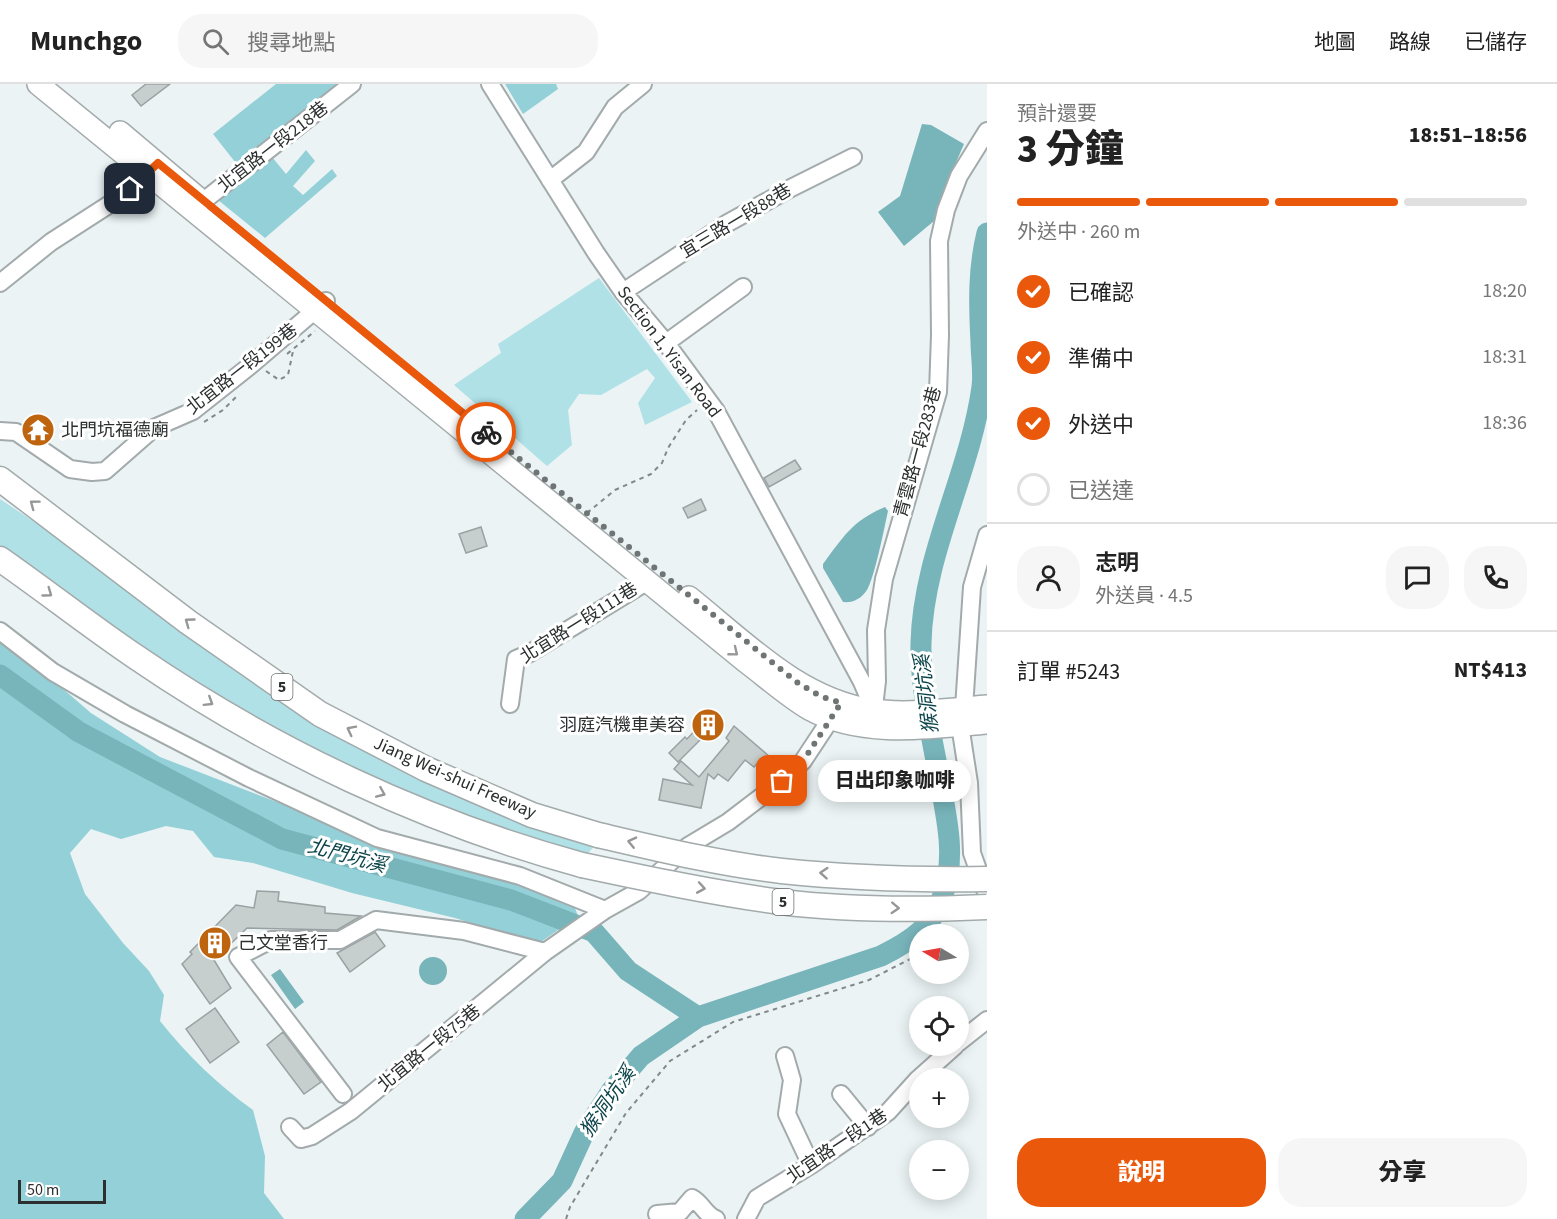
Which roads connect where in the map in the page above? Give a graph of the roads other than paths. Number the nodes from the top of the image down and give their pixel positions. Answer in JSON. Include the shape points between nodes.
{"nodes":[{"id":1,"x":38,"y":84,"type":"edge"},
{"id":2,"x":61,"y":84,"type":"edge"},
{"id":3,"x":352,"y":84,"type":"edge"},
{"id":4,"x":490,"y":84,"type":"edge"},
{"id":5,"x":643,"y":84,"type":"edge"},
{"id":6,"x":987,"y":131,"type":"edge"},
{"id":7,"x":853,"y":157,"type":"dead end"},
{"id":8,"x":153,"y":169,"type":"junction"},
{"id":9,"x":549,"y":180,"type":"junction"},
{"id":10,"x":198,"y":206,"type":"junction"},
{"id":11,"x":0,"y":283,"type":"edge"},
{"id":12,"x":743,"y":288,"type":"dead end"},
{"id":13,"x":623,"y":292,"type":"junction"},
{"id":14,"x":321,"y":305,"type":"junction"},
{"id":15,"x":666,"y":343,"type":"junction"},
{"id":16,"x":0,"y":431,"type":"edge"},
{"id":17,"x":0,"y":479,"type":"edge"},
{"id":18,"x":987,"y":535,"type":"edge"},
{"id":19,"x":0,"y":559,"type":"edge"},
{"id":20,"x":648,"y":581,"type":"junction"},
{"id":21,"x":0,"y":631,"type":"edge"},
{"id":22,"x":510,"y":704,"type":"dead end"},
{"id":23,"x":987,"y":706,"type":"edge"},
{"id":24,"x":836,"y":711,"type":"junction"},
{"id":25,"x":958,"y":717,"type":"junction"},
{"id":26,"x":882,"y":719,"type":"junction"},
{"id":27,"x":987,"y":723,"type":"edge"},
{"id":28,"x":983,"y":870,"type":"edge"},
{"id":29,"x":987,"y":895,"type":"edge"},
{"id":30,"x":987,"y":907,"type":"edge"},
{"id":31,"x":599,"y":914,"type":"junction"},
{"id":32,"x":545,"y":952,"type":"junction"},
{"id":33,"x":987,"y":1020,"type":"edge"},
{"id":34,"x":969,"y":1034,"type":"edge"},
{"id":35,"x":785,"y":1056,"type":"dead end"},
{"id":36,"x":944,"y":1056,"type":"edge"},
{"id":37,"x":343,"y":1094,"type":"dead end"},
{"id":38,"x":841,"y":1094,"type":"dead end"},
{"id":39,"x":290,"y":1127,"type":"dead end"},
{"id":40,"x":868,"y":1127,"type":"junction"},
{"id":41,"x":811,"y":1165,"type":"junction"},
{"id":42,"x":657,"y":1214,"type":"dead end"},
{"id":43,"x":744,"y":1218,"type":"edge"},
{"id":44,"x":716,"y":1219,"type":"edge"}],
"edges":[{"from":1,"to":8,"type":"main road"},
{"from":2,"to":8,"type":"main road"},
{"from":3,"to":10,"type":"street","name":"北宜路一段218巷"},
{"from":4,"to":9,"type":"street","name":"Section 1, Yisan Road"},
{"from":5,"to":9,"type":"street","via":[[615,108],[586,152]]},
{"from":6,"to":26,"type":"street","name":"青雲路一段283巷","via":[[959,176],[939,241],[938,392],[884,579],[876,630]]},
{"from":7,"to":13,"type":"street","name":"宜三路一段88巷","via":[[726,224]]},
{"from":8,"to":10,"type":"main road"},
{"from":8,"to":11,"type":"street","via":[[114,202],[51,242]]},
{"from":9,"to":13,"type":"street","name":"Section 1, Yisan Road"},
{"from":10,"to":14,"type":"main road"},
{"from":12,"to":15,"type":"street"},
{"from":13,"to":15,"type":"street","name":"Section 1, Yisan Road"},
{"from":14,"to":16,"type":"street","name":"北宜路一段199巷","via":[[193,411],[154,428],[105,471],[70,469],[16,432]]},
{"from":14,"to":20,"type":"main road","via":[[356,350]]},
{"from":14,"to":24,"type":"main road"},
{"from":15,"to":26,"type":"street","name":"Section 1, Yisan Road","via":[[733,441]]},
{"from":28,"to":17,"type":"highway","name":"Jiang Wei-shui Freeway","number":"5","one_way":true,"bridge":true,"via":[[927,880],[780,871],[658,849],[532,815],[426,769],[320,714],[188,622]]},
{"from":18,"to":25,"type":"street","via":[[972,587]]},
{"from":19,"to":30,"type":"highway","name":"Jiang Wei-shui Freeway","number":"5","one_way":true,"bridge":true,"via":[[137,658],[306,759],[419,809],[531,851],[659,881],[782,902],[922,910]]},
{"from":20,"to":22,"type":"street","name":"北宜路一段111巷","via":[[516,659]]},
{"from":20,"to":24,"type":"main road","one_way":true,"via":[[807,707]]},
{"from":21,"to":31,"type":"street","via":[[54,672],[125,714],[249,778],[377,838],[520,876]]},
{"from":23,"to":25,"type":"main road"},
{"from":24,"to":26,"type":"main road"},
{"from":24,"to":31,"type":"street","via":[[803,761],[782,781],[728,822],[688,846],[639,891]]},
{"from":25,"to":26,"type":"main road"},
{"from":25,"to":27,"type":"main road"},
{"from":25,"to":28,"type":"street","via":[[969,783],[972,853]]},
{"from":28,"to":29,"type":"street"},
{"from":31,"to":32,"type":"street","name":"北宜路一段75巷"},
{"from":32,"to":37,"type":"street","via":[[464,931],[376,920],[340,940],[271,940],[238,957]]},
{"from":32,"to":39,"type":"street","name":"北宜路一段75巷","via":[[351,1111],[301,1139]]},
{"from":33,"to":34,"type":"street","name":"北宜路一段1巷"},
{"from":35,"to":41,"type":"street","via":[[792,1080],[788,1114]]},
{"from":36,"to":40,"type":"street","name":"北宜路一段1巷"},
{"from":38,"to":40,"type":"street"},
{"from":40,"to":41,"type":"street","name":"北宜路一段1巷"},
{"from":41,"to":43,"type":"street","name":"北宜路一段1巷","via":[[757,1198]]},
{"from":42,"to":44,"type":"street","via":[[680,1212],[692,1198]]}]}
